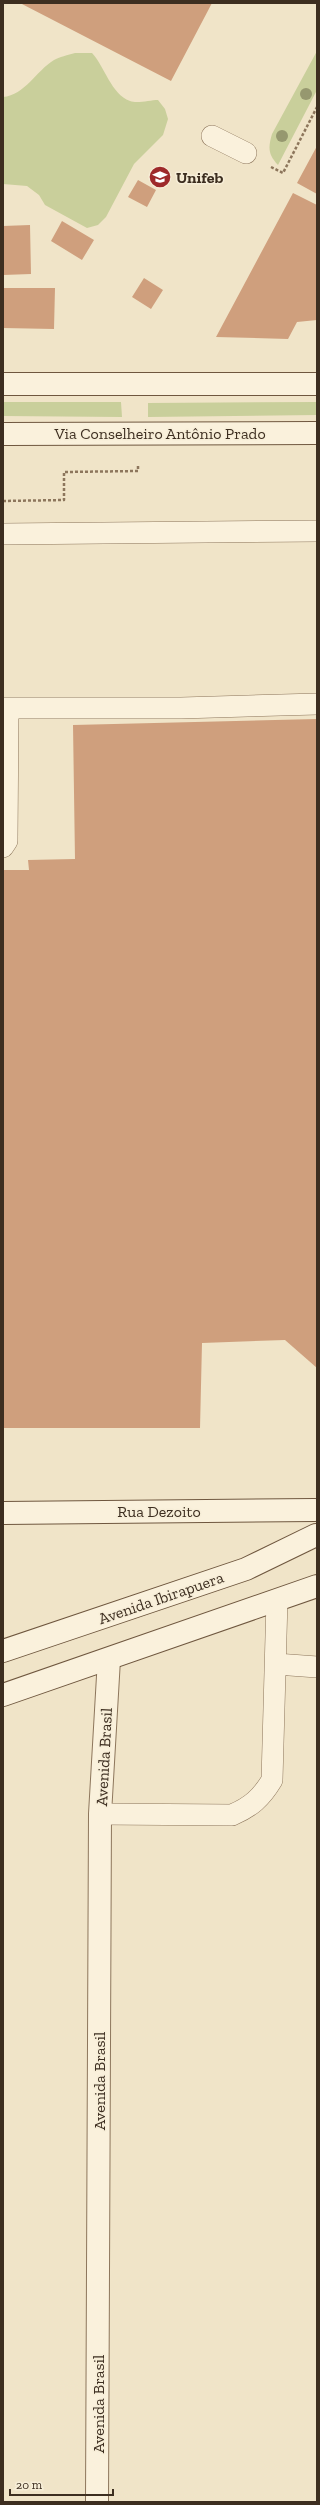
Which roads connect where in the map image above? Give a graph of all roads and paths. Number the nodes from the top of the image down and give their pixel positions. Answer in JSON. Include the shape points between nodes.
{"nodes":[{"id":1,"x":317,"y":107,"type":"edge"},
{"id":2,"x":212,"y":136,"type":"dead end"},
{"id":3,"x":246,"y":153,"type":"joint"},
{"id":4,"x":3,"y":384,"type":"edge"},
{"id":5,"x":317,"y":384,"type":"edge"},
{"id":6,"x":317,"y":433,"type":"edge"},
{"id":7,"x":3,"y":434,"type":"edge"},
{"id":8,"x":137,"y":434,"type":"junction"},
{"id":9,"x":3,"y":501,"type":"edge"},
{"id":10,"x":317,"y":531,"type":"edge"},
{"id":11,"x":3,"y":534,"type":"edge"},
{"id":12,"x":317,"y":704,"type":"edge"},
{"id":13,"x":5,"y":708,"type":"edge"},
{"id":14,"x":3,"y":847,"type":"edge"},
{"id":15,"x":316,"y":1506,"type":"edge"},
{"id":16,"x":3,"y":1513,"type":"edge"},
{"id":17,"x":316,"y":1536,"type":"edge"},
{"id":18,"x":317,"y":1586,"type":"edge"},
{"id":19,"x":277,"y":1600,"type":"junction"},
{"id":20,"x":3,"y":1651,"type":"edge"},
{"id":21,"x":110,"y":1659,"type":"junction"},
{"id":22,"x":276,"y":1664,"type":"junction"},
{"id":23,"x":317,"y":1667,"type":"edge"},
{"id":24,"x":3,"y":1696,"type":"edge"},
{"id":25,"x":100,"y":1814,"type":"junction"},
{"id":26,"x":97,"y":2502,"type":"edge"}],
"edges":[{"from":1,"to":3,"type":"path","via":[[283,173]]},
{"from":2,"to":3,"type":"lane"},
{"from":4,"to":5,"type":"main road"},
{"from":6,"to":8,"type":"main road","name":"Via Conselheiro Antônio Prado"},
{"from":7,"to":8,"type":"main road","name":"Via Conselheiro Antônio Prado"},
{"from":8,"to":9,"type":"path","via":[[138,470],[64,472],[64,500]]},
{"from":10,"to":11,"type":"lane"},
{"from":12,"to":13,"type":"lane"},
{"from":13,"to":14,"type":"lane","via":[[6,841]]},
{"from":15,"to":16,"type":"main road","name":"Rua Dezoito"},
{"from":15,"to":17,"type":"main road"},
{"from":17,"to":20,"type":"main road","name":"Avenida Ibirapuera","via":[[246,1570]]},
{"from":18,"to":19,"type":"main road"},
{"from":19,"to":21,"type":"main road"},
{"from":19,"to":22,"type":"lane"},
{"from":21,"to":24,"type":"main road"},
{"from":21,"to":25,"type":"main road","name":"Avenida Brasil"},
{"from":22,"to":23,"type":"lane"},
{"from":22,"to":25,"type":"lane","via":[[272,1780],[262,1796],[249,1808],[232,1815]]},
{"from":25,"to":26,"type":"main road","name":"Avenida Brasil"}]}
